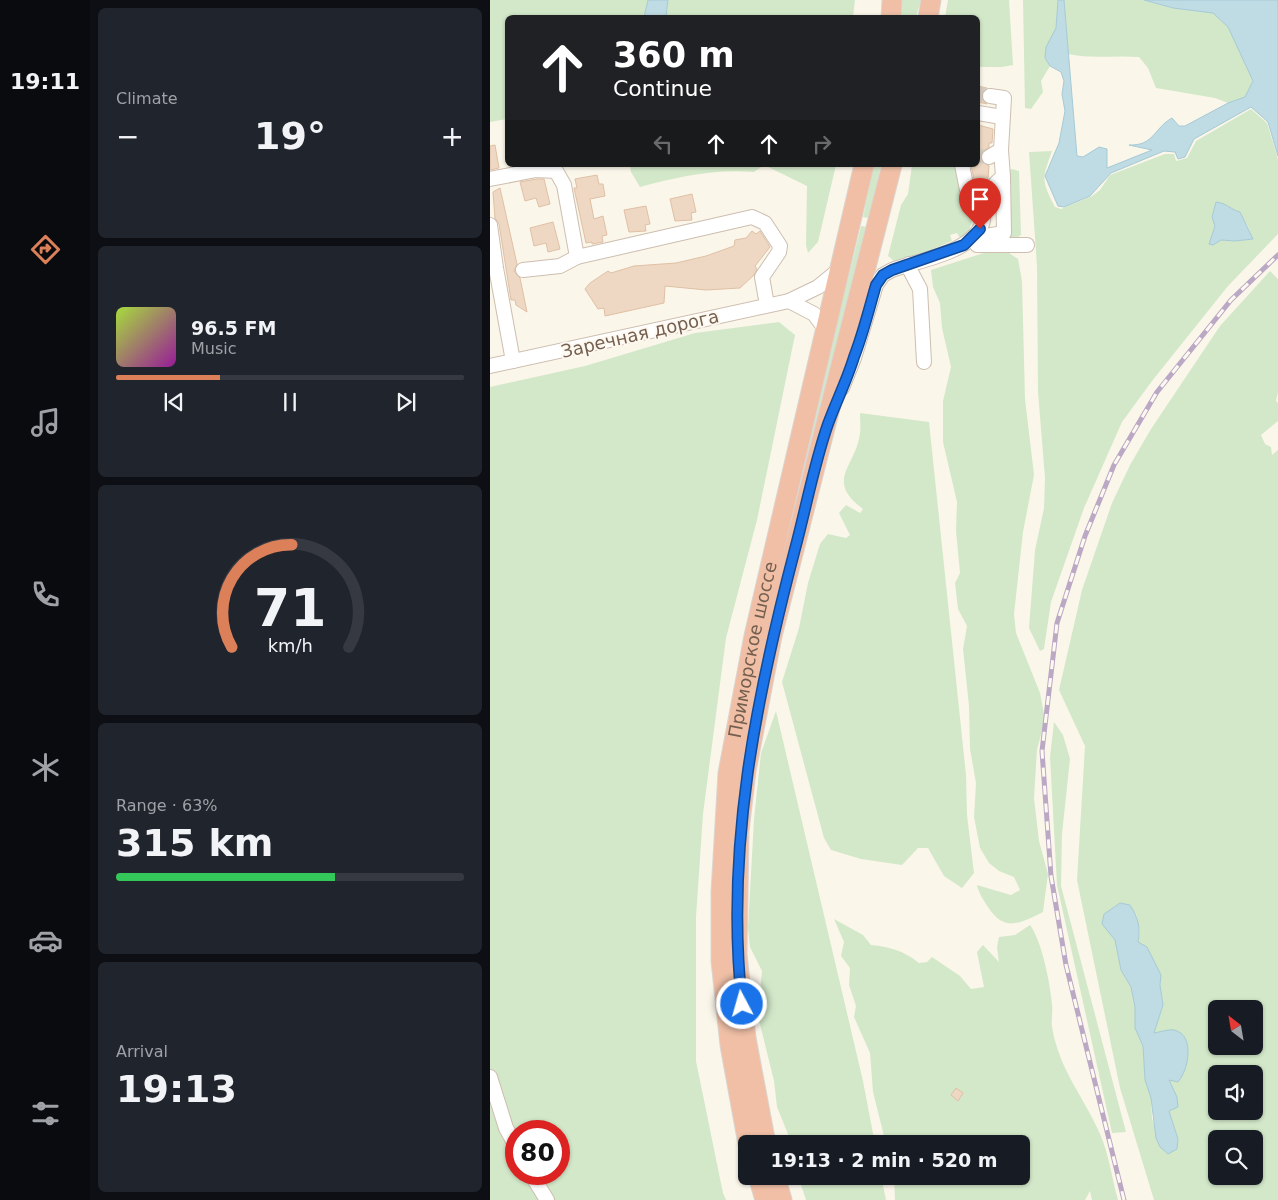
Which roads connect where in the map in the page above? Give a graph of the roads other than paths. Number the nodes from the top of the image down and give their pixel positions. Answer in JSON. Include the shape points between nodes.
{"nodes":[{"id":1,"x":892,"y":0,"type":"edge"},
{"id":2,"x":932,"y":0,"type":"edge"},
{"id":3,"x":891,"y":15,"type":"edge"},
{"id":4,"x":929,"y":15,"type":"edge"},
{"id":5,"x":990,"y":96,"type":"tunnel mouth"},
{"id":6,"x":980,"y":113,"type":"edge"},
{"id":7,"x":1002,"y":117,"type":"junction"},
{"id":8,"x":1001,"y":150,"type":"junction"},
{"id":9,"x":989,"y":157,"type":"tunnel mouth"},
{"id":10,"x":864,"y":167,"type":"edge"},
{"id":11,"x":892,"y":167,"type":"edge"},
{"id":12,"x":962,"y":167,"type":"edge"},
{"id":13,"x":1003,"y":177,"type":"junction"},
{"id":14,"x":490,"y":179,"type":"edge"},
{"id":15,"x":984,"y":208,"type":"junction"},
{"id":16,"x":490,"y":223,"type":"edge"},
{"id":17,"x":968,"y":242,"type":"junction"},
{"id":18,"x":1027,"y":245,"type":"dead end"},
{"id":19,"x":577,"y":257,"type":"junction"},
{"id":20,"x":909,"y":264,"type":"junction"},
{"id":21,"x":841,"y":268,"type":"junction"},
{"id":22,"x":523,"y":270,"type":"dead end"},
{"id":23,"x":789,"y":301,"type":"junction"},
{"id":24,"x":768,"y":305,"type":"junction"},
{"id":25,"x":826,"y":330,"type":"junction"},
{"id":26,"x":513,"y":361,"type":"junction"},
{"id":27,"x":924,"y":362,"type":"dead end"},
{"id":28,"x":490,"y":366,"type":"edge"},
{"id":29,"x":827,"y":425,"type":"junction"},
{"id":30,"x":769,"y":569,"type":"junction"},
{"id":31,"x":789,"y":573,"type":"junction"},
{"id":32,"x":490,"y":1077,"type":"edge"},
{"id":33,"x":505,"y":1125,"type":"edge"},
{"id":34,"x":746,"y":1135,"type":"edge"},
{"id":35,"x":764,"y":1135,"type":"edge"},
{"id":36,"x":538,"y":1185,"type":"edge"},
{"id":37,"x":761,"y":1185,"type":"edge"},
{"id":38,"x":778,"y":1185,"type":"edge"},
{"id":39,"x":547,"y":1200,"type":"edge"},
{"id":40,"x":765,"y":1200,"type":"edge"},
{"id":41,"x":782,"y":1200,"type":"edge"}],
"edges":[{"from":1,"to":3,"type":"highway"},
{"from":2,"to":4,"type":"highway"},
{"from":5,"to":7,"type":"street","via":[[1004,98]]},
{"from":6,"to":7,"type":"street"},
{"from":7,"to":8,"type":"street"},
{"from":8,"to":9,"type":"street"},
{"from":8,"to":13,"type":"street"},
{"from":10,"to":21,"type":"highway","name":"Приморское шоссе"},
{"from":11,"to":29,"type":"highway","name":"Приморское шоссе"},
{"from":12,"to":15,"type":"street","via":[[967,190]]},
{"from":13,"to":15,"type":"street","via":[[992,186]]},
{"from":13,"to":17,"type":"street","via":[[1004,233]]},
{"from":14,"to":19,"type":"street","via":[[536,170],[556,172],[564,186]]},
{"from":15,"to":17,"type":"street","via":[[984,221]]},
{"from":16,"to":26,"type":"street"},
{"from":17,"to":18,"type":"street"},
{"from":17,"to":20,"type":"street"},
{"from":19,"to":22,"type":"street","via":[[560,266]]},
{"from":19,"to":24,"type":"street","via":[[752,217],[765,223],[780,246],[762,277]]},
{"from":20,"to":27,"type":"street","via":[[920,289]]},
{"from":20,"to":29,"type":"street","via":[[883,275],[876,285],[854,358]]},
{"from":21,"to":23,"type":"street","name":"Заречная дорога","via":[[818,287]]},
{"from":21,"to":25,"type":"highway","name":"Приморское шоссе"},
{"from":23,"to":24,"type":"street","name":"Заречная дорога"},
{"from":23,"to":25,"type":"street","via":[[814,314]]},
{"from":24,"to":26,"type":"street","name":"Заречная дорога"},
{"from":25,"to":30,"type":"highway","name":"Приморское шоссе"},
{"from":26,"to":28,"type":"street","name":"Заречная дорога"},
{"from":29,"to":31,"type":"highway","name":"Приморское шоссе"},
{"from":30,"to":31,"type":"highway"},
{"from":30,"to":34,"type":"highway","name":"Приморское шоссе","via":[[728,773],[721,892],[725,1010]]},
{"from":31,"to":35,"type":"highway","name":"Приморское шоссе","via":[[754,724],[743,796],[738,867],[737,954],[746,1038]]},
{"from":32,"to":33,"type":"street"},
{"from":36,"to":39,"type":"street"},
{"from":37,"to":40,"type":"highway"},
{"from":38,"to":41,"type":"highway"}]}
